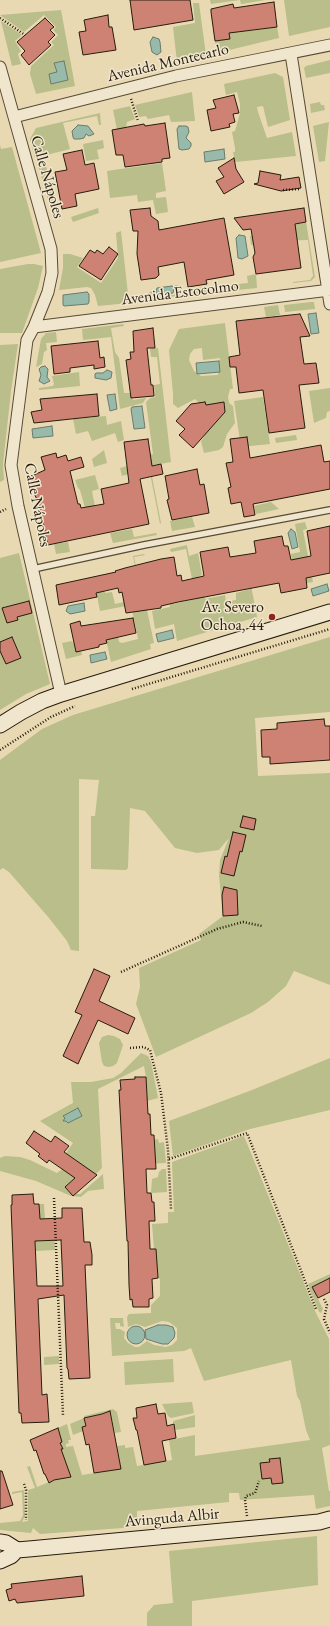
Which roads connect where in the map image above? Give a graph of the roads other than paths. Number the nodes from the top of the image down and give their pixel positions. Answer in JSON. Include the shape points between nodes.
{"nodes":[{"id":1,"x":330,"y":45,"type":"edge"},
{"id":2,"x":291,"y":54,"type":"junction"},
{"id":3,"x":0,"y":67,"type":"edge"},
{"id":4,"x":14,"y":117,"type":"junction"},
{"id":5,"x":329,"y":290,"type":"edge"},
{"id":6,"x":330,"y":304,"type":"edge"},
{"id":7,"x":34,"y":327,"type":"junction"},
{"id":8,"x":330,"y":510,"type":"edge"},
{"id":9,"x":33,"y":569,"type":"junction"},
{"id":10,"x":330,"y":612,"type":"edge"},
{"id":11,"x":61,"y":694,"type":"junction"},
{"id":12,"x":0,"y":725,"type":"edge"},
{"id":13,"x":330,"y":1519,"type":"edge"},
{"id":14,"x":0,"y":1542,"type":"edge"},
{"id":15,"x":17,"y":1550,"type":"junction"},
{"id":16,"x":0,"y":1562,"type":"edge"}],
"edges":[{"from":1,"to":2,"type":"street","name":"Avenida Montecarlo"},
{"from":2,"to":4,"type":"street","name":"Avenida Montecarlo","via":[[176,76]]},
{"from":2,"to":5,"type":"street"},
{"from":3,"to":4,"type":"street","name":"Calle Nápoles"},
{"from":4,"to":7,"type":"street","name":"Calle Nápoles","via":[[51,249],[52,273],[48,292]]},
{"from":5,"to":6,"type":"street"},
{"from":5,"to":7,"type":"street","name":"Avenida Estocolmo"},
{"from":7,"to":9,"type":"street","name":"Calle Nápoles","via":[[27,340],[11,465]]},
{"from":8,"to":9,"type":"lane"},
{"from":9,"to":11,"type":"street","name":"Calle Nápoles"},
{"from":10,"to":11,"type":"street"},
{"from":11,"to":12,"type":"street","via":[[42,701]]},
{"from":13,"to":15,"type":"street","name":"Avinguda Albir"},
{"from":14,"to":15,"type":"street"},
{"from":15,"to":16,"type":"street"}]}
